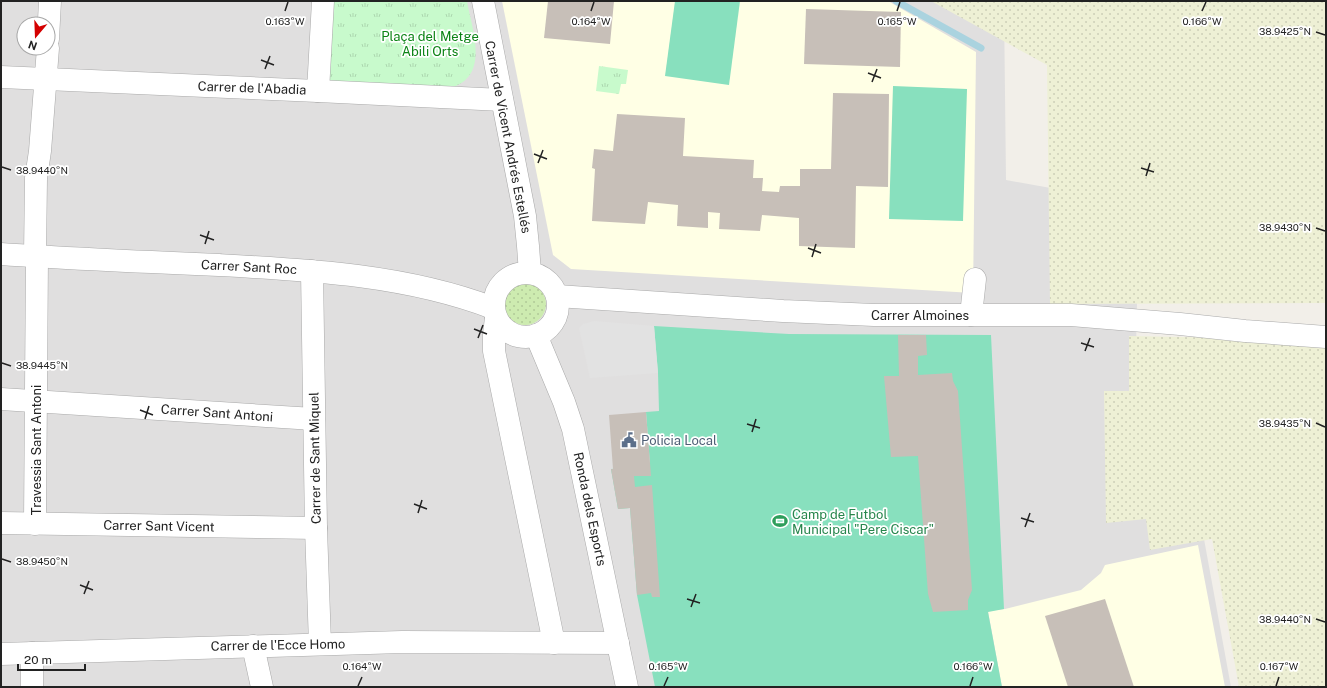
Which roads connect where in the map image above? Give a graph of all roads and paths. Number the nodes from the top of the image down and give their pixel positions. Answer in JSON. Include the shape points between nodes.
{"nodes":[{"id":1,"x":50,"y":1,"type":"edge"},
{"id":2,"x":324,"y":1,"type":"edge"},
{"id":3,"x":483,"y":1,"type":"edge"},
{"id":4,"x":49,"y":16,"type":"edge"},
{"id":5,"x":47,"y":56,"type":"edge"},
{"id":6,"x":1,"y":78,"type":"edge"},
{"id":7,"x":46,"y":79,"type":"junction"},
{"id":8,"x":318,"y":91,"type":"junction"},
{"id":9,"x":502,"y":100,"type":"junction"},
{"id":10,"x":1,"y":254,"type":"edge"},
{"id":11,"x":36,"y":256,"type":"junction"},
{"id":12,"x":312,"y":271,"type":"junction"},
{"id":13,"x":530,"y":273,"type":"junction"},
{"id":14,"x":975,"y":279,"type":"dead end"},
{"id":15,"x":557,"y":296,"type":"junction"},
{"id":16,"x":495,"y":313,"type":"junction"},
{"id":17,"x":971,"y":315,"type":"junction"},
{"id":18,"x":536,"y":335,"type":"junction"},
{"id":19,"x":1326,"y":337,"type":"edge"},
{"id":20,"x":1,"y":399,"type":"edge"},
{"id":21,"x":36,"y":401,"type":"junction"},
{"id":22,"x":314,"y":419,"type":"junction"},
{"id":23,"x":1,"y":523,"type":"edge"},
{"id":24,"x":35,"y":524,"type":"junction"},
{"id":25,"x":316,"y":528,"type":"junction"},
{"id":26,"x":554,"y":643,"type":"junction"},
{"id":27,"x":618,"y":643,"type":"junction"},
{"id":28,"x":320,"y":644,"type":"junction"},
{"id":29,"x":253,"y":646,"type":"junction"},
{"id":30,"x":32,"y":653,"type":"junction"},
{"id":31,"x":1,"y":654,"type":"edge"},
{"id":32,"x":32,"y":687,"type":"edge"},
{"id":33,"x":262,"y":687,"type":"edge"},
{"id":34,"x":627,"y":687,"type":"edge"}],
"edges":[{"from":1,"to":4,"type":"street"},
{"from":2,"to":8,"type":"street"},
{"from":3,"to":9,"type":"street","name":"Carrer de Vicent Andrés Estellés"},
{"from":5,"to":7,"type":"street","name":"Travessia Sant Antoni"},
{"from":6,"to":7,"type":"street","name":"Carrer de l'Abadia"},
{"from":7,"to":8,"type":"street","name":"Carrer de l'Abadia"},
{"from":7,"to":11,"type":"street","name":"Travessia Sant Antoni","via":[[36,178]]},
{"from":8,"to":9,"type":"street","name":"Carrer de l'Abadia"},
{"from":9,"to":13,"type":"street","name":"Carrer de Vicent Andrés Estellés","via":[[525,216]]},
{"from":10,"to":11,"type":"street","name":"Carrer Sant Roc"},
{"from":11,"to":12,"type":"street","name":"Carrer Sant Roc"},
{"from":11,"to":21,"type":"street","name":"Travessia Sant Antoni"},
{"from":12,"to":16,"type":"street","name":"Carrer Sant Roc","via":[[382,279],[426,288],[455,295]]},
{"from":12,"to":22,"type":"street","name":"Carrer de Sant Miquel"},
{"from":13,"to":15,"type":"street","via":[[544,279],[552,286]]},
{"from":13,"to":16,"type":"street","via":[[513,276],[504,281],[494,298]]},
{"from":14,"to":17,"type":"street"},
{"from":15,"to":17,"type":"street","name":"Carrer Almoines","via":[[791,312]]},
{"from":15,"to":18,"type":"street","via":[[556,318],[550,327]]},
{"from":16,"to":18,"type":"street","via":[[502,327],[510,333],[519,337]]},
{"from":16,"to":26,"type":"street","via":[[494,351]]},
{"from":17,"to":19,"type":"street","name":"Carrer Almoines","via":[[1071,315]]},
{"from":18,"to":27,"type":"street","name":"Ronda dels Esports","via":[[573,429]]},
{"from":20,"to":21,"type":"street","name":"Carrer Sant Antoni"},
{"from":21,"to":22,"type":"street","name":"Carrer Sant Antoni"},
{"from":21,"to":24,"type":"street","name":"Travessia Sant Antoni"},
{"from":22,"to":25,"type":"street","name":"Carrer de Sant Miquel"},
{"from":23,"to":24,"type":"street","name":"Carrer Sant Vicent"},
{"from":24,"to":25,"type":"street","name":"Carrer Sant Vicent"},
{"from":25,"to":28,"type":"street","name":"Carrer de Sant Miquel"},
{"from":26,"to":27,"type":"street","name":"Carrer de l'Ecce Homo"},
{"from":26,"to":28,"type":"street","name":"Carrer de l'Ecce Homo"},
{"from":27,"to":34,"type":"street","name":"Ronda dels Esports"},
{"from":28,"to":29,"type":"street","name":"Carrer de l'Ecce Homo"},
{"from":29,"to":30,"type":"street","name":"Carrer de l'Ecce Homo"},
{"from":29,"to":33,"type":"street"},
{"from":30,"to":31,"type":"street","name":"Carrer de l'Ecce Homo"},
{"from":30,"to":32,"type":"street"}]}
